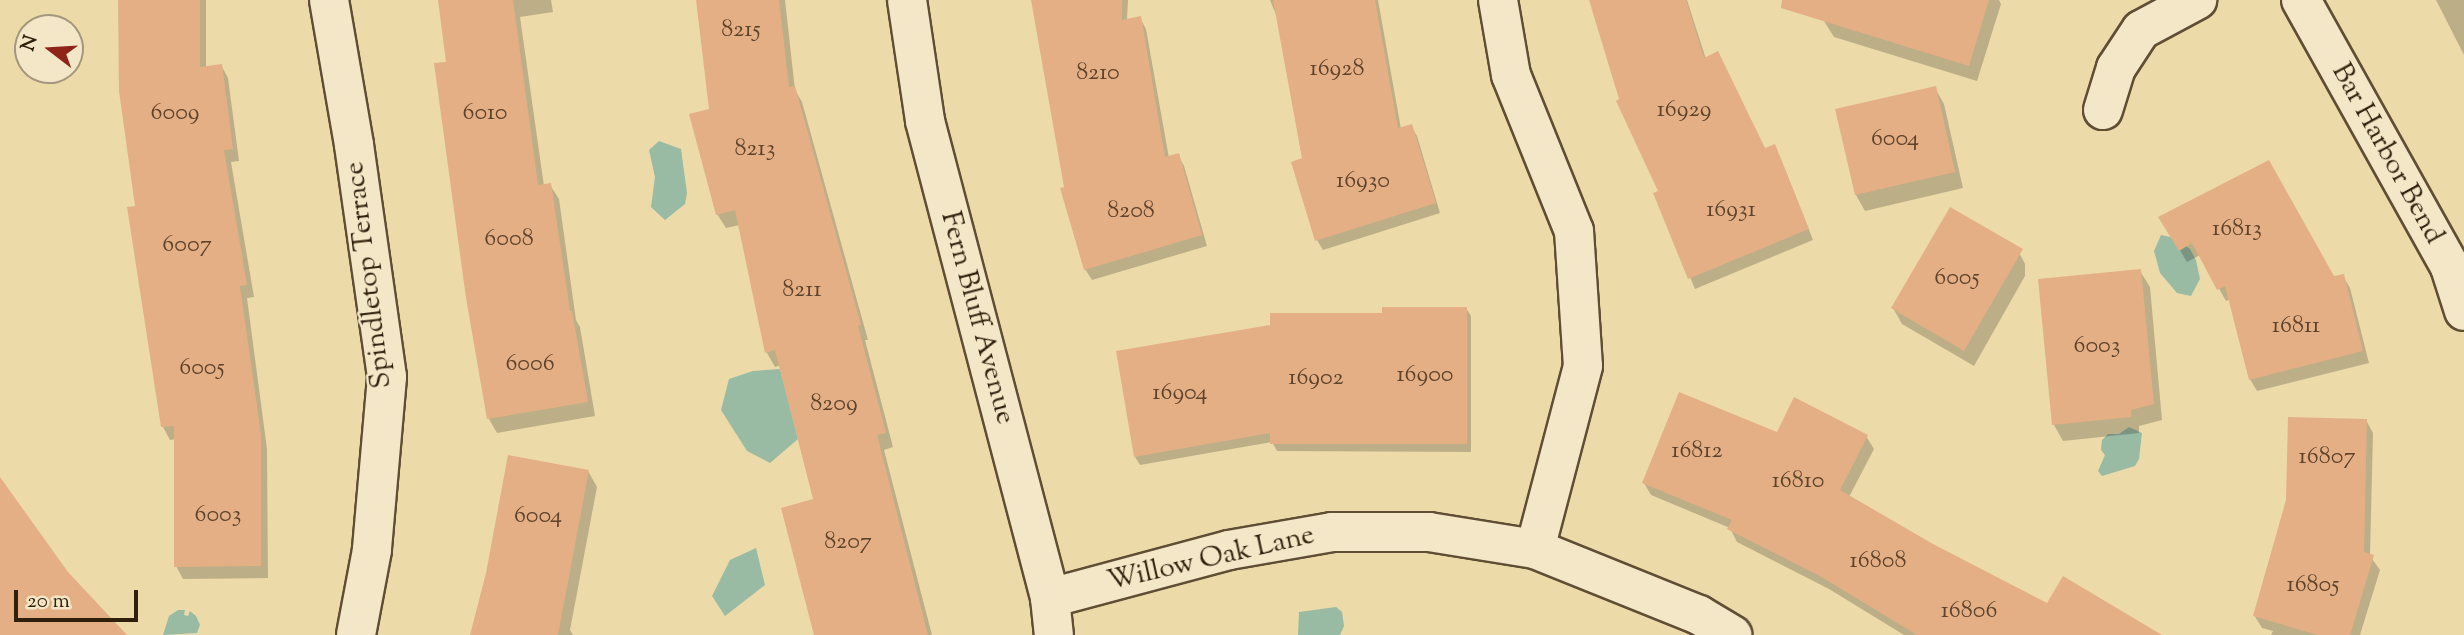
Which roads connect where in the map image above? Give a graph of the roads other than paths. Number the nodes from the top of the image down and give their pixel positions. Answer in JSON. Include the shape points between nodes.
{"nodes":[{"id":1,"x":329,"y":0,"type":"edge"},
{"id":2,"x":907,"y":0,"type":"edge"},
{"id":3,"x":1498,"y":0,"type":"edge"},
{"id":4,"x":2197,"y":0,"type":"edge"},
{"id":5,"x":2301,"y":0,"type":"edge"},
{"id":6,"x":2103,"y":110,"type":"dead end"},
{"id":7,"x":2464,"y":311,"type":"edge"},
{"id":8,"x":1535,"y":549,"type":"junction"},
{"id":9,"x":1050,"y":598,"type":"junction"},
{"id":10,"x":356,"y":635,"type":"edge"},
{"id":11,"x":1054,"y":635,"type":"edge"},
{"id":12,"x":1732,"y":635,"type":"edge"}],
"edges":[{"from":1,"to":10,"type":"street","name":"Spindletop Terrace","via":[[387,377],[372,550]]},
{"from":2,"to":9,"type":"street","name":"Fern Bluff Avenue","via":[[925,121]]},
{"from":3,"to":8,"type":"street","via":[[1511,75],[1574,231],[1583,366]]},
{"from":4,"to":6,"type":"street","via":[[2141,30],[2116,68]]},
{"from":5,"to":7,"type":"street","name":"Bar Harbor Bend","via":[[2450,267]]},
{"from":8,"to":9,"type":"street","name":"Willow Oak Lane","via":[[1429,532],[1332,532],[1229,550]]},
{"from":8,"to":12,"type":"street","name":"Willow Oak Lane","via":[[1699,615]]},
{"from":9,"to":11,"type":"street","name":"Fern Bluff Avenue"}]}
